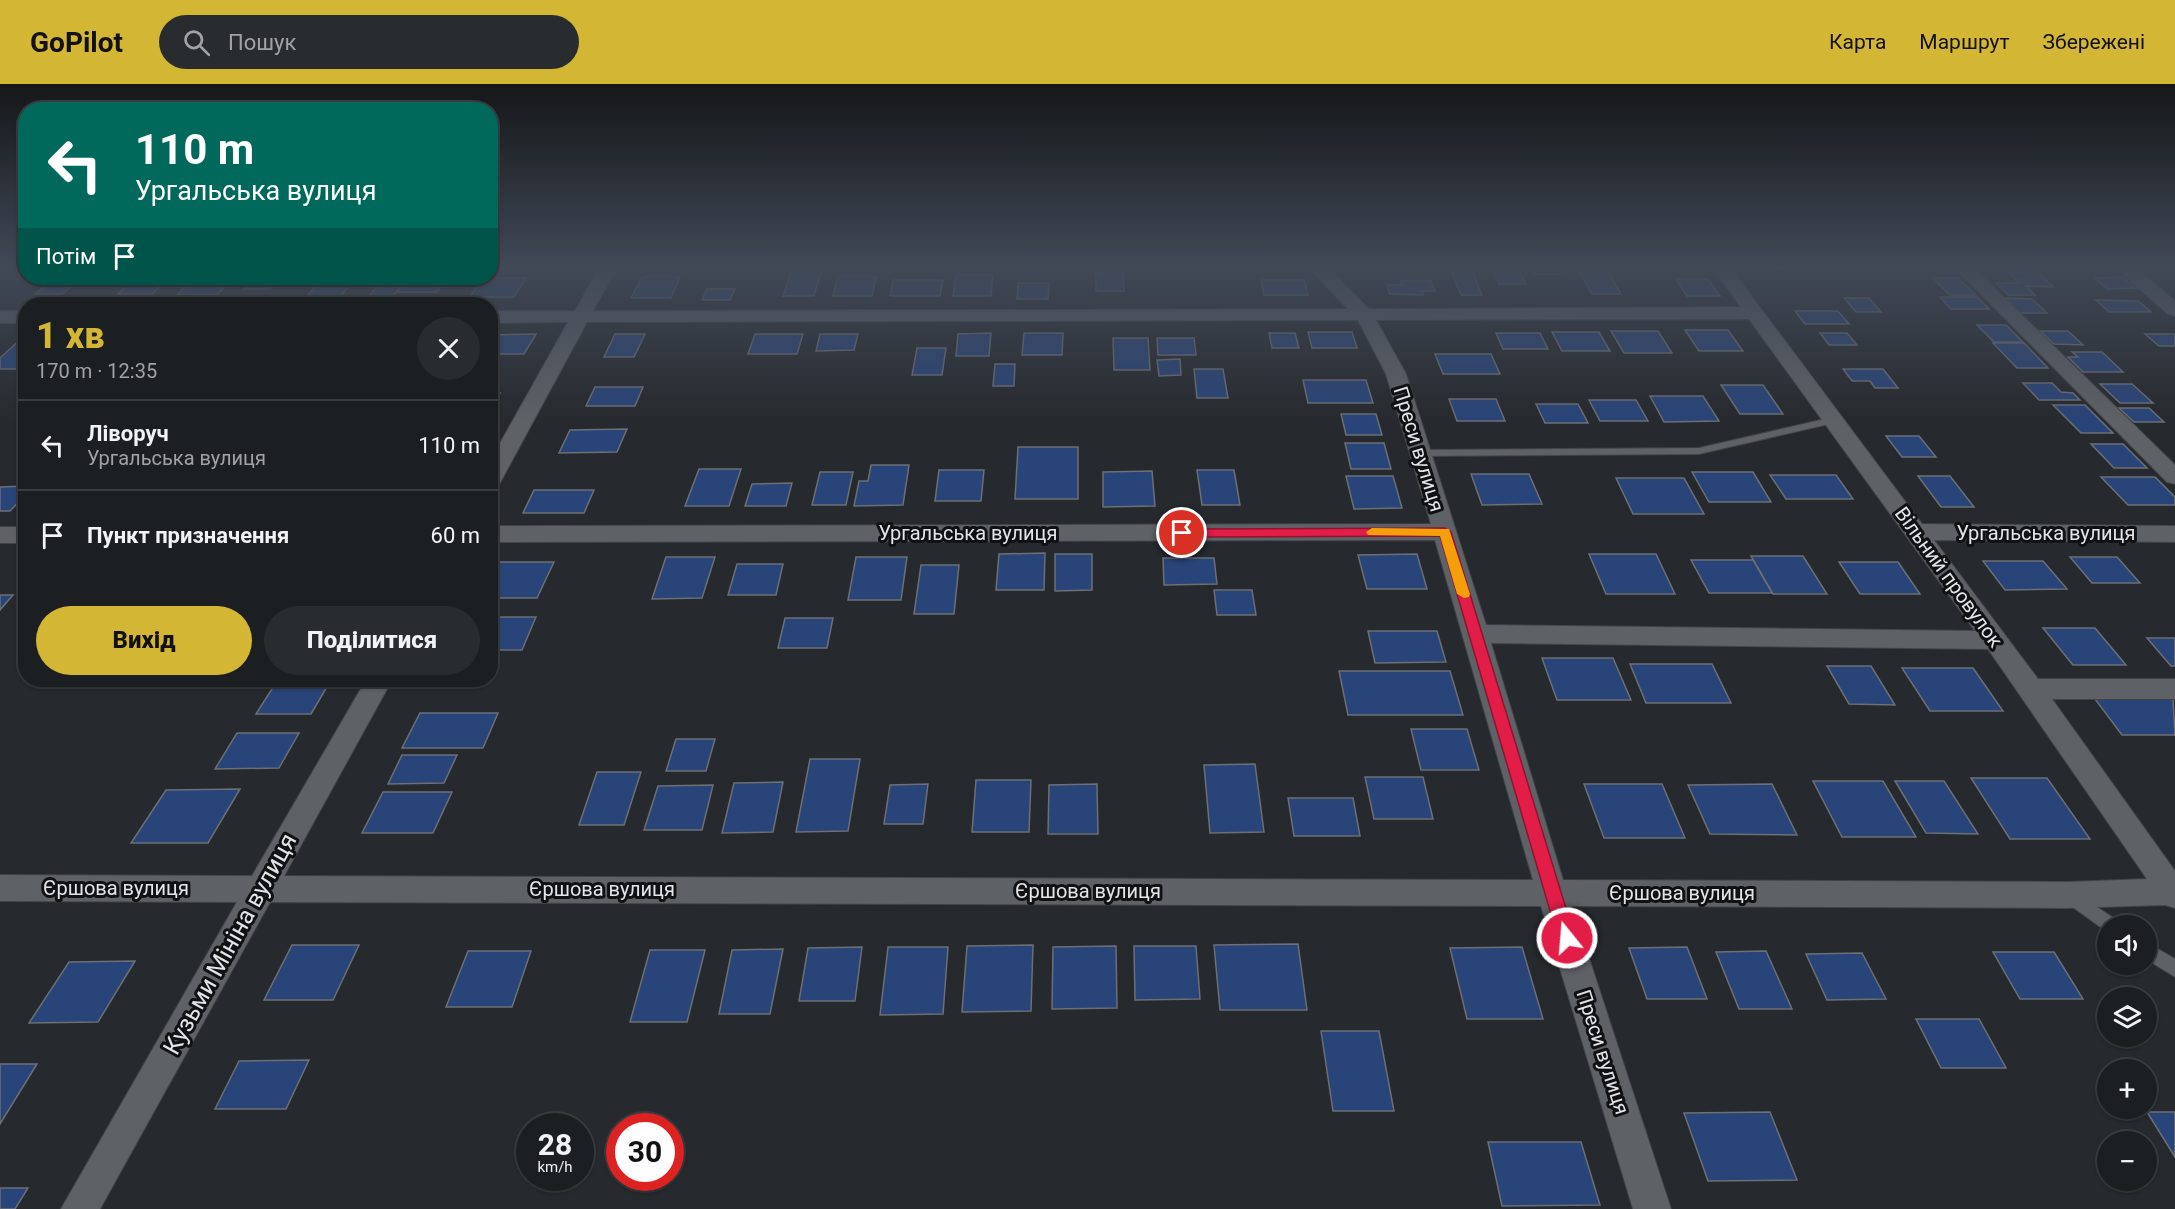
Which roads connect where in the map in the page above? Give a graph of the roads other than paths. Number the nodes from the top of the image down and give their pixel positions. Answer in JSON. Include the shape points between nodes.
{"nodes":[{"id":1,"x":580,"y":318,"type":"edge"},
{"id":2,"x":1366,"y":318,"type":"edge"},
{"id":3,"x":1758,"y":318,"type":"edge"},
{"id":4,"x":2015,"y":318,"type":"edge"},
{"id":5,"x":1834,"y":420,"type":"junction"},
{"id":6,"x":1420,"y":453,"type":"junction"},
{"id":7,"x":498,"y":466,"type":"edge"},
{"id":8,"x":2175,"y":477,"type":"edge"},
{"id":9,"x":1445,"y":532,"type":"junction"},
{"id":10,"x":1916,"y":532,"type":"junction"},
{"id":11,"x":498,"y":534,"type":"edge"},
{"id":12,"x":2175,"y":534,"type":"edge"},
{"id":13,"x":0,"y":535,"type":"edge"},
{"id":14,"x":18,"y":535,"type":"edge"},
{"id":15,"x":1476,"y":634,"type":"junction"},
{"id":16,"x":1994,"y":639,"type":"junction"},
{"id":17,"x":375,"y":687,"type":"edge"},
{"id":18,"x":2031,"y":689,"type":"junction"},
{"id":19,"x":2175,"y":689,"type":"edge"},
{"id":20,"x":0,"y":888,"type":"edge"},
{"id":21,"x":261,"y":888,"type":"junction"},
{"id":22,"x":1552,"y":893,"type":"junction"},
{"id":23,"x":2174,"y":893,"type":"edge"},
{"id":24,"x":2068,"y":895,"type":"junction"},
{"id":25,"x":2097,"y":915,"type":"edge"},
{"id":26,"x":2157,"y":957,"type":"edge"},
{"id":27,"x":2175,"y":969,"type":"edge"},
{"id":28,"x":80,"y":1209,"type":"edge"},
{"id":29,"x":1652,"y":1209,"type":"edge"}],
"edges":[{"from":1,"to":7,"type":"street"},
{"from":2,"to":6,"type":"street","name":"Преси вулиця","via":[[1396,374]]},
{"from":3,"to":5,"type":"street","name":"Вільний провулок"},
{"from":4,"to":8,"type":"street"},
{"from":5,"to":6,"type":"lane","via":[[1699,451]]},
{"from":5,"to":10,"type":"street","name":"Вільний провулок"},
{"from":6,"to":9,"type":"street","name":"Преси вулиця"},
{"from":9,"to":11,"type":"street","name":"Ургальська вулиця"},
{"from":9,"to":15,"type":"street","name":"Преси вулиця"},
{"from":10,"to":12,"type":"street","name":"Ургальська вулиця"},
{"from":10,"to":16,"type":"street","name":"Вільний провулок"},
{"from":13,"to":14,"type":"street"},
{"from":15,"to":16,"type":"street"},
{"from":15,"to":22,"type":"street","name":"Преси вулиця"},
{"from":16,"to":18,"type":"street","name":"Вільний провулок"},
{"from":17,"to":21,"type":"street","name":"Кузьми Мініна вулиця"},
{"from":18,"to":19,"type":"street"},
{"from":18,"to":23,"type":"street","name":"Вільний провулок"},
{"from":20,"to":21,"type":"street","name":"Єршова вулиця"},
{"from":21,"to":22,"type":"street","name":"Єршова вулиця"},
{"from":21,"to":28,"type":"street","name":"Кузьми Мініна вулиця"},
{"from":22,"to":24,"type":"street","name":"Єршова вулиця"},
{"from":22,"to":29,"type":"street","name":"Преси вулиця"},
{"from":23,"to":24,"type":"street","name":"Єршова вулиця"},
{"from":24,"to":25,"type":"lane"},
{"from":26,"to":27,"type":"lane"}]}
